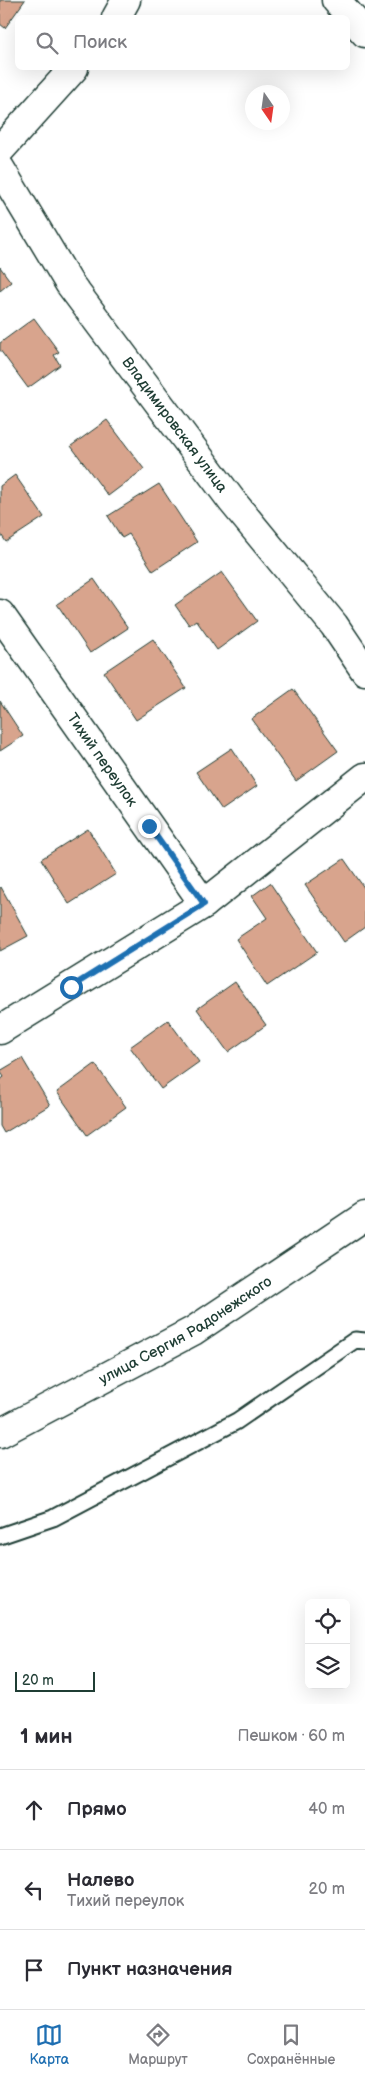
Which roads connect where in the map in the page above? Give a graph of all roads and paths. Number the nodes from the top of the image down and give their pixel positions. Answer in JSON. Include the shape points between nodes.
{"nodes":[{"id":1,"x":126,"y":0,"type":"edge"},
{"id":2,"x":336,"y":0,"type":"edge"},
{"id":3,"x":118,"y":15,"type":"edge"},
{"id":4,"x":349,"y":15,"type":"edge"},
{"id":5,"x":350,"y":16,"type":"edge"},
{"id":6,"x":365,"y":33,"type":"edge"},
{"id":7,"x":72,"y":70,"type":"edge"},
{"id":8,"x":0,"y":150,"type":"edge"},
{"id":9,"x":0,"y":168,"type":"edge"},
{"id":10,"x":2,"y":621,"type":"edge"},
{"id":11,"x":365,"y":671,"type":"edge"},
{"id":12,"x":365,"y":776,"type":"edge"},
{"id":13,"x":204,"y":904,"type":"junction"},
{"id":14,"x":0,"y":1030,"type":"edge"},
{"id":15,"x":365,"y":1216,"type":"edge"},
{"id":16,"x":365,"y":1341,"type":"edge"},
{"id":17,"x":0,"y":1433,"type":"edge"},
{"id":18,"x":0,"y":1536,"type":"edge"}],
"edges":[{"from":1,"to":3,"type":"street"},
{"from":2,"to":4,"type":"street"},
{"from":5,"to":6,"type":"street"},
{"from":7,"to":8,"type":"street"},
{"from":9,"to":11,"type":"street","name":"Владимировская улица","via":[[69,283],[232,501],[334,625]]},
{"from":10,"to":13,"type":"street","name":"Тихий переулок"},
{"from":12,"to":13,"type":"street"},
{"from":13,"to":14,"type":"street"},
{"from":15,"to":17,"type":"street","name":"улица Сергия Радонежского","via":[[193,1331]]},
{"from":16,"to":18,"type":"lane","via":[[355,1340],[237,1421],[52,1518]]}]}
